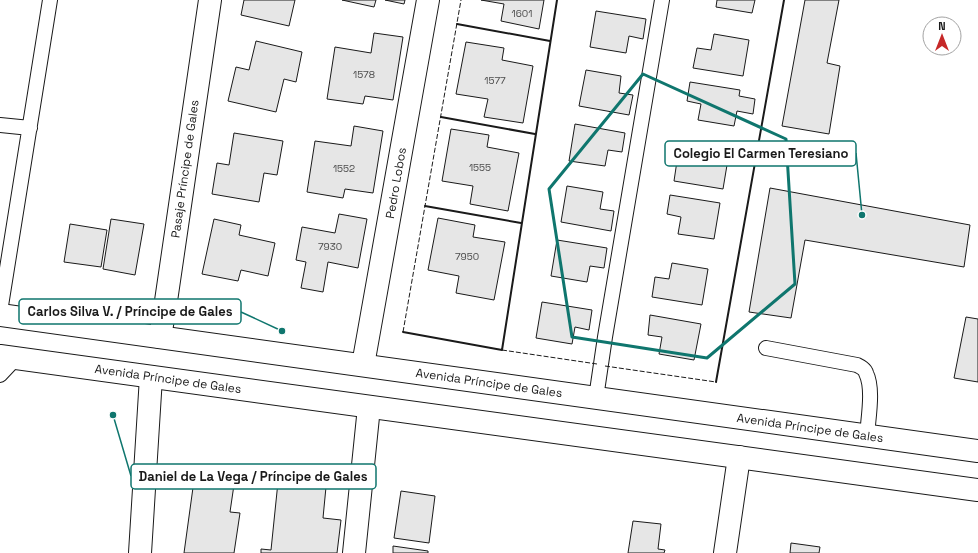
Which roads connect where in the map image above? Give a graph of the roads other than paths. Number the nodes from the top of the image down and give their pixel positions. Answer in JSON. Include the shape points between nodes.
{"nodes":[{"id":1,"x":50,"y":0,"type":"edge"},
{"id":2,"x":210,"y":0,"type":"edge"},
{"id":3,"x":428,"y":0,"type":"edge"},
{"id":4,"x":662,"y":0,"type":"edge"},
{"id":5,"x":0,"y":125,"type":"edge"},
{"id":6,"x":30,"y":128,"type":"junction"},
{"id":7,"x":0,"y":314,"type":"edge"},
{"id":8,"x":160,"y":337,"type":"junction"},
{"id":9,"x":766,"y":348,"type":"dead end"},
{"id":10,"x":8,"y":357,"type":"edge"},
{"id":11,"x":363,"y":365,"type":"junction"},
{"id":12,"x":0,"y":375,"type":"edge"},
{"id":13,"x":151,"y":377,"type":"junction"},
{"id":14,"x":596,"y":398,"type":"junction"},
{"id":15,"x":369,"y":407,"type":"junction"},
{"id":16,"x":867,"y":436,"type":"junction"},
{"id":17,"x":978,"y":451,"type":"edge"},
{"id":18,"x":739,"y":458,"type":"junction"},
{"id":19,"x":978,"y":490,"type":"edge"},
{"id":20,"x":140,"y":553,"type":"edge"},
{"id":21,"x":354,"y":553,"type":"edge"},
{"id":22,"x":725,"y":553,"type":"edge"}],
"edges":[{"from":1,"to":6,"type":"lane"},
{"from":2,"to":8,"type":"main road","name":"Pasaje Príncipe de Gales"},
{"from":3,"to":11,"type":"main road","name":"Pedro Lobos"},
{"from":4,"to":14,"type":"lane"},
{"from":5,"to":6,"type":"lane"},
{"from":6,"to":7,"type":"lane"},
{"from":7,"to":8,"type":"main road","name":"Avenida Príncipe de Gales"},
{"from":8,"to":11,"type":"main road","name":"Avenida Príncipe de Gales"},
{"from":9,"to":16,"type":"lane","via":[[862,368],[866,372],[869,384]]},
{"from":10,"to":12,"type":"lane"},
{"from":10,"to":13,"type":"main road","name":"Avenida Príncipe de Gales"},
{"from":11,"to":14,"type":"main road","name":"Avenida Príncipe de Gales"},
{"from":13,"to":15,"type":"main road","name":"Avenida Príncipe de Gales"},
{"from":13,"to":20,"type":"main road"},
{"from":14,"to":16,"type":"main road","name":"Avenida Príncipe de Gales"},
{"from":15,"to":18,"type":"main road","name":"Avenida Príncipe de Gales"},
{"from":15,"to":21,"type":"main road"},
{"from":16,"to":17,"type":"main road","name":"Avenida Príncipe de Gales"},
{"from":18,"to":19,"type":"main road","name":"Avenida Príncipe de Gales"},
{"from":18,"to":22,"type":"main road"}]}
